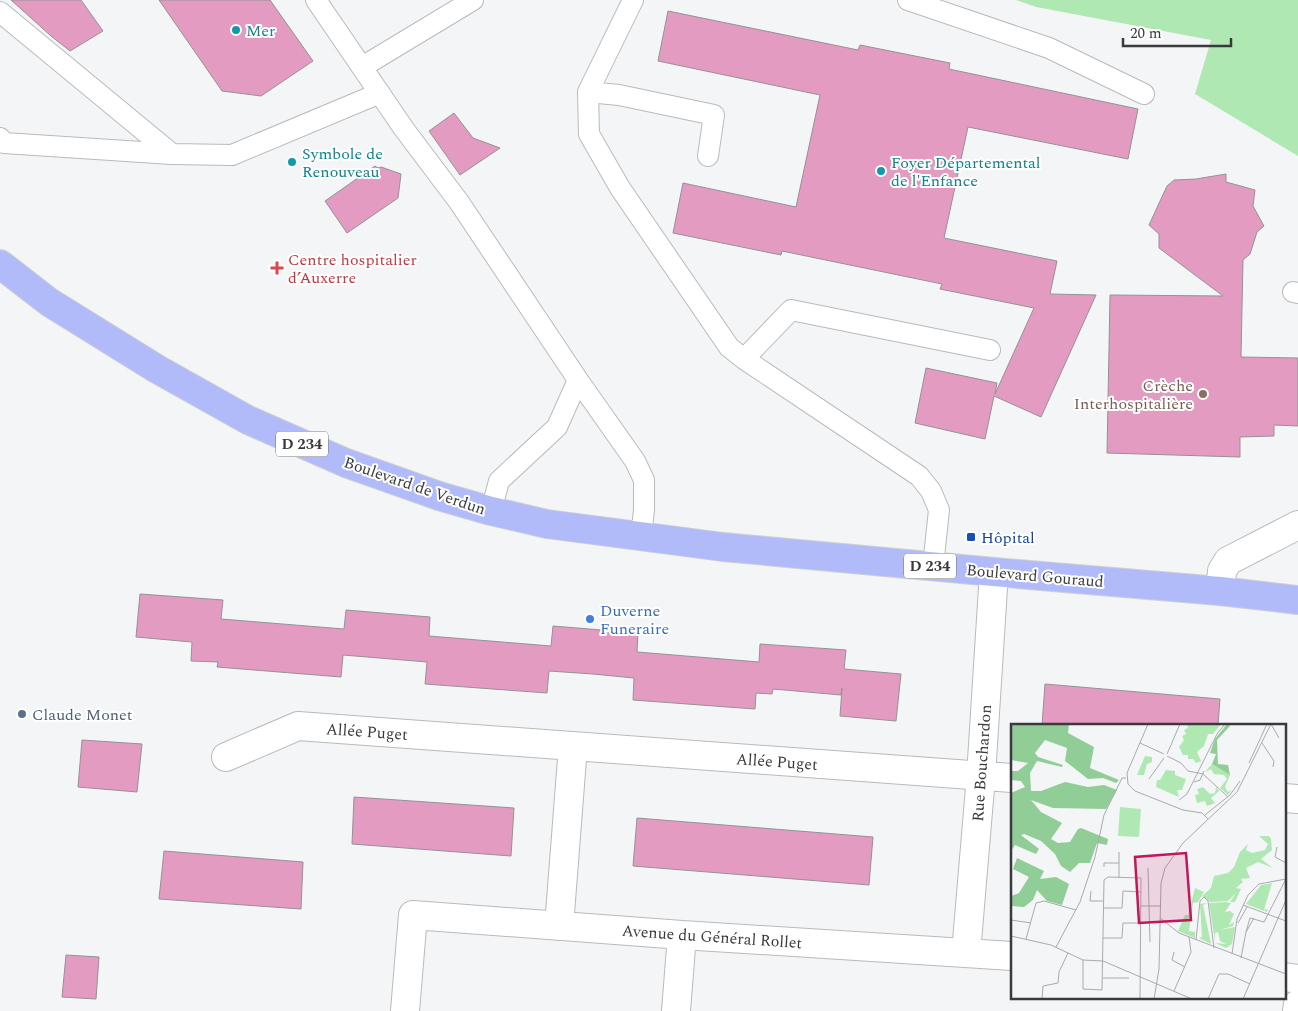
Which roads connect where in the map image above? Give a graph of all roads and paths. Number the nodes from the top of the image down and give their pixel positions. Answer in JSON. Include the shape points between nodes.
{"nodes":[{"id":1,"x":316,"y":0,"type":"edge"},
{"id":2,"x":473,"y":0,"type":"edge"},
{"id":3,"x":633,"y":0,"type":"edge"},
{"id":4,"x":908,"y":0,"type":"edge"},
{"id":5,"x":0,"y":12,"type":"edge"},
{"id":6,"x":362,"y":67,"type":"junction"},
{"id":7,"x":588,"y":92,"type":"junction"},
{"id":8,"x":380,"y":93,"type":"junction"},
{"id":9,"x":1144,"y":94,"type":"dead end"},
{"id":10,"x":0,"y":138,"type":"edge"},
{"id":11,"x":172,"y":154,"type":"junction"},
{"id":12,"x":708,"y":156,"type":"dead end"},
{"id":13,"x":0,"y":264,"type":"edge"},
{"id":14,"x":990,"y":350,"type":"dead end"},
{"id":15,"x":744,"y":359,"type":"junction"},
{"id":16,"x":578,"y":380,"type":"junction"},
{"id":17,"x":491,"y":511,"type":"junction"},
{"id":18,"x":1298,"y":524,"type":"edge"},
{"id":19,"x":641,"y":537,"type":"junction"},
{"id":20,"x":933,"y":566,"type":"junction"},
{"id":21,"x":994,"y":572,"type":"junction"},
{"id":22,"x":1220,"y":591,"type":"junction"},
{"id":23,"x":1298,"y":600,"type":"edge"},
{"id":24,"x":573,"y":746,"type":"junction"},
{"id":25,"x":226,"y":757,"type":"dead end"},
{"id":26,"x":980,"y":776,"type":"junction"},
{"id":27,"x":1011,"y":778,"type":"edge"},
{"id":28,"x":559,"y":926,"type":"junction"},
{"id":29,"x":682,"y":935,"type":"junction"},
{"id":30,"x":966,"y":953,"type":"junction"},
{"id":31,"x":1011,"y":956,"type":"edge"},
{"id":32,"x":1298,"y":1004,"type":"edge"},
{"id":33,"x":404,"y":1011,"type":"edge"},
{"id":34,"x":676,"y":1011,"type":"edge"},
{"id":35,"x":1297,"y":1011,"type":"edge"}],
"edges":[{"from":1,"to":6,"type":"lane"},
{"from":2,"to":6,"type":"lane"},
{"from":3,"to":7,"type":"lane"},
{"from":4,"to":9,"type":"lane","via":[[1050,48]]},
{"from":5,"to":11,"type":"lane"},
{"from":6,"to":8,"type":"lane"},
{"from":7,"to":12,"type":"lane","via":[[619,95],[714,115]]},
{"from":7,"to":15,"type":"lane","via":[[589,134],[620,188],[728,347]]},
{"from":8,"to":11,"type":"lane","via":[[232,155]]},
{"from":8,"to":16,"type":"lane","via":[[459,202]]},
{"from":10,"to":11,"type":"lane","via":[[4,143]]},
{"from":13,"to":17,"type":"main road","name":"Boulevard de Verdun","number":"D 234","via":[[49,302],[157,369],[248,420],[346,463]]},
{"from":14,"to":15,"type":"lane","via":[[791,310]]},
{"from":15,"to":20,"type":"lane","via":[[918,476],[931,491],[939,510]]},
{"from":16,"to":17,"type":"lane","via":[[557,427],[498,481]]},
{"from":16,"to":19,"type":"lane","via":[[635,461],[644,480]]},
{"from":17,"to":19,"type":"main road","name":"Boulevard de Verdun","number":"D 234","via":[[547,524]]},
{"from":18,"to":22,"type":"street","via":[[1228,561],[1222,571]]},
{"from":19,"to":20,"type":"main road","name":"Boulevard Gouraud","number":"D 234"},
{"from":20,"to":21,"type":"main road","name":"Boulevard Gouraud","number":"D 234"},
{"from":21,"to":22,"type":"main road","name":"Boulevard Gouraud","number":"D 234"},
{"from":21,"to":26,"type":"street","name":"Rue Bouchardon"},
{"from":22,"to":23,"type":"main road","number":"D 234"},
{"from":24,"to":25,"type":"street","name":"Allée Puget","via":[[298,726]]},
{"from":24,"to":26,"type":"street","name":"Allée Puget"},
{"from":24,"to":28,"type":"street"},
{"from":26,"to":27,"type":"street","name":"Allée Puget"},
{"from":26,"to":30,"type":"street","name":"Rue Bouchardon"},
{"from":28,"to":29,"type":"street","name":"Avenue du Général Rollet"},
{"from":28,"to":33,"type":"street","name":"Avenue du Général Rollet","via":[[413,915]]},
{"from":29,"to":30,"type":"street","name":"Avenue du Général Rollet"},
{"from":29,"to":34,"type":"street"},
{"from":30,"to":31,"type":"street","name":"Avenue du Général Rollet"},
{"from":32,"to":35,"type":"street"}]}
